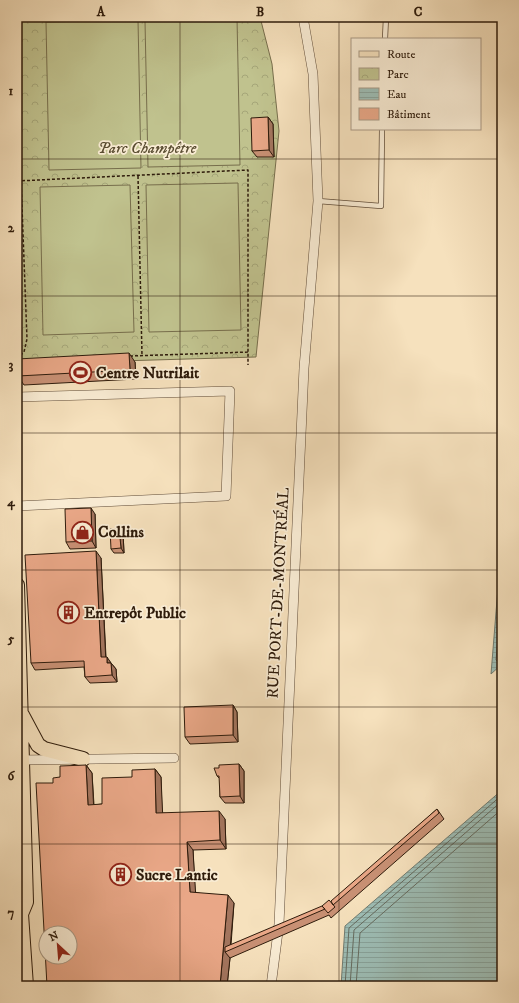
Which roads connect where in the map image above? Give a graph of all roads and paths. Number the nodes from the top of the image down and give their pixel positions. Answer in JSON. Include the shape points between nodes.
{"nodes":[{"id":1,"x":303,"y":17,"type":"edge"},
{"id":2,"x":386,"y":17,"type":"edge"},
{"id":3,"x":385,"y":38,"type":"edge"},
{"id":4,"x":382,"y":130,"type":"edge"},
{"id":5,"x":138,"y":176,"type":"junction"},
{"id":6,"x":17,"y":181,"type":"edge"},
{"id":7,"x":21,"y":181,"type":"junction"},
{"id":8,"x":318,"y":201,"type":"junction"},
{"id":9,"x":248,"y":352,"type":"junction"},
{"id":10,"x":126,"y":356,"type":"edge"},
{"id":11,"x":142,"y":356,"type":"junction"},
{"id":12,"x":17,"y":359,"type":"edge"},
{"id":13,"x":25,"y":359,"type":"edge"},
{"id":14,"x":248,"y":365,"type":"dead end"},
{"id":15,"x":17,"y":397,"type":"edge"},
{"id":16,"x":17,"y":506,"type":"edge"},
{"id":17,"x":17,"y":585,"type":"edge"},
{"id":18,"x":20,"y":711,"type":"junction"},
{"id":19,"x":18,"y":758,"type":"edge"},
{"id":20,"x":174,"y":758,"type":"dead end"},
{"id":21,"x":83,"y":759,"type":"junction"},
{"id":22,"x":19,"y":910,"type":"edge"},
{"id":23,"x":26,"y":986,"type":"edge"},
{"id":24,"x":271,"y":986,"type":"edge"}],
"edges":[{"from":1,"to":8,"type":"street","name":"RUE PORT-DE-MONTRÉAL","via":[[313,74]]},
{"from":2,"to":3,"type":"lane"},
{"from":4,"to":8,"type":"lane","via":[[382,206]]},
{"from":5,"to":7,"type":"path"},
{"from":5,"to":9,"type":"path","via":[[248,170]]},
{"from":5,"to":11,"type":"path"},
{"from":6,"to":7,"type":"path"},
{"from":7,"to":12,"type":"path","via":[[27,339],[24,352]]},
{"from":8,"to":24,"type":"street","name":"RUE PORT-DE-MONTRÉAL","via":[[304,368],[280,916]]},
{"from":9,"to":11,"type":"path"},
{"from":9,"to":14,"type":"path"},
{"from":10,"to":11,"type":"path"},
{"from":12,"to":13,"type":"path"},
{"from":15,"to":16,"type":"street","via":[[230,391],[226,496]]},
{"from":17,"to":18,"type":"main road"},
{"from":18,"to":19,"type":"main road"},
{"from":18,"to":21,"type":"main road","via":[[38,745],[44,749]]},
{"from":19,"to":21,"type":"street"},
{"from":19,"to":22,"type":"main road","via":[[26,902]]},
{"from":20,"to":21,"type":"street"},
{"from":22,"to":23,"type":"main road"}]}
